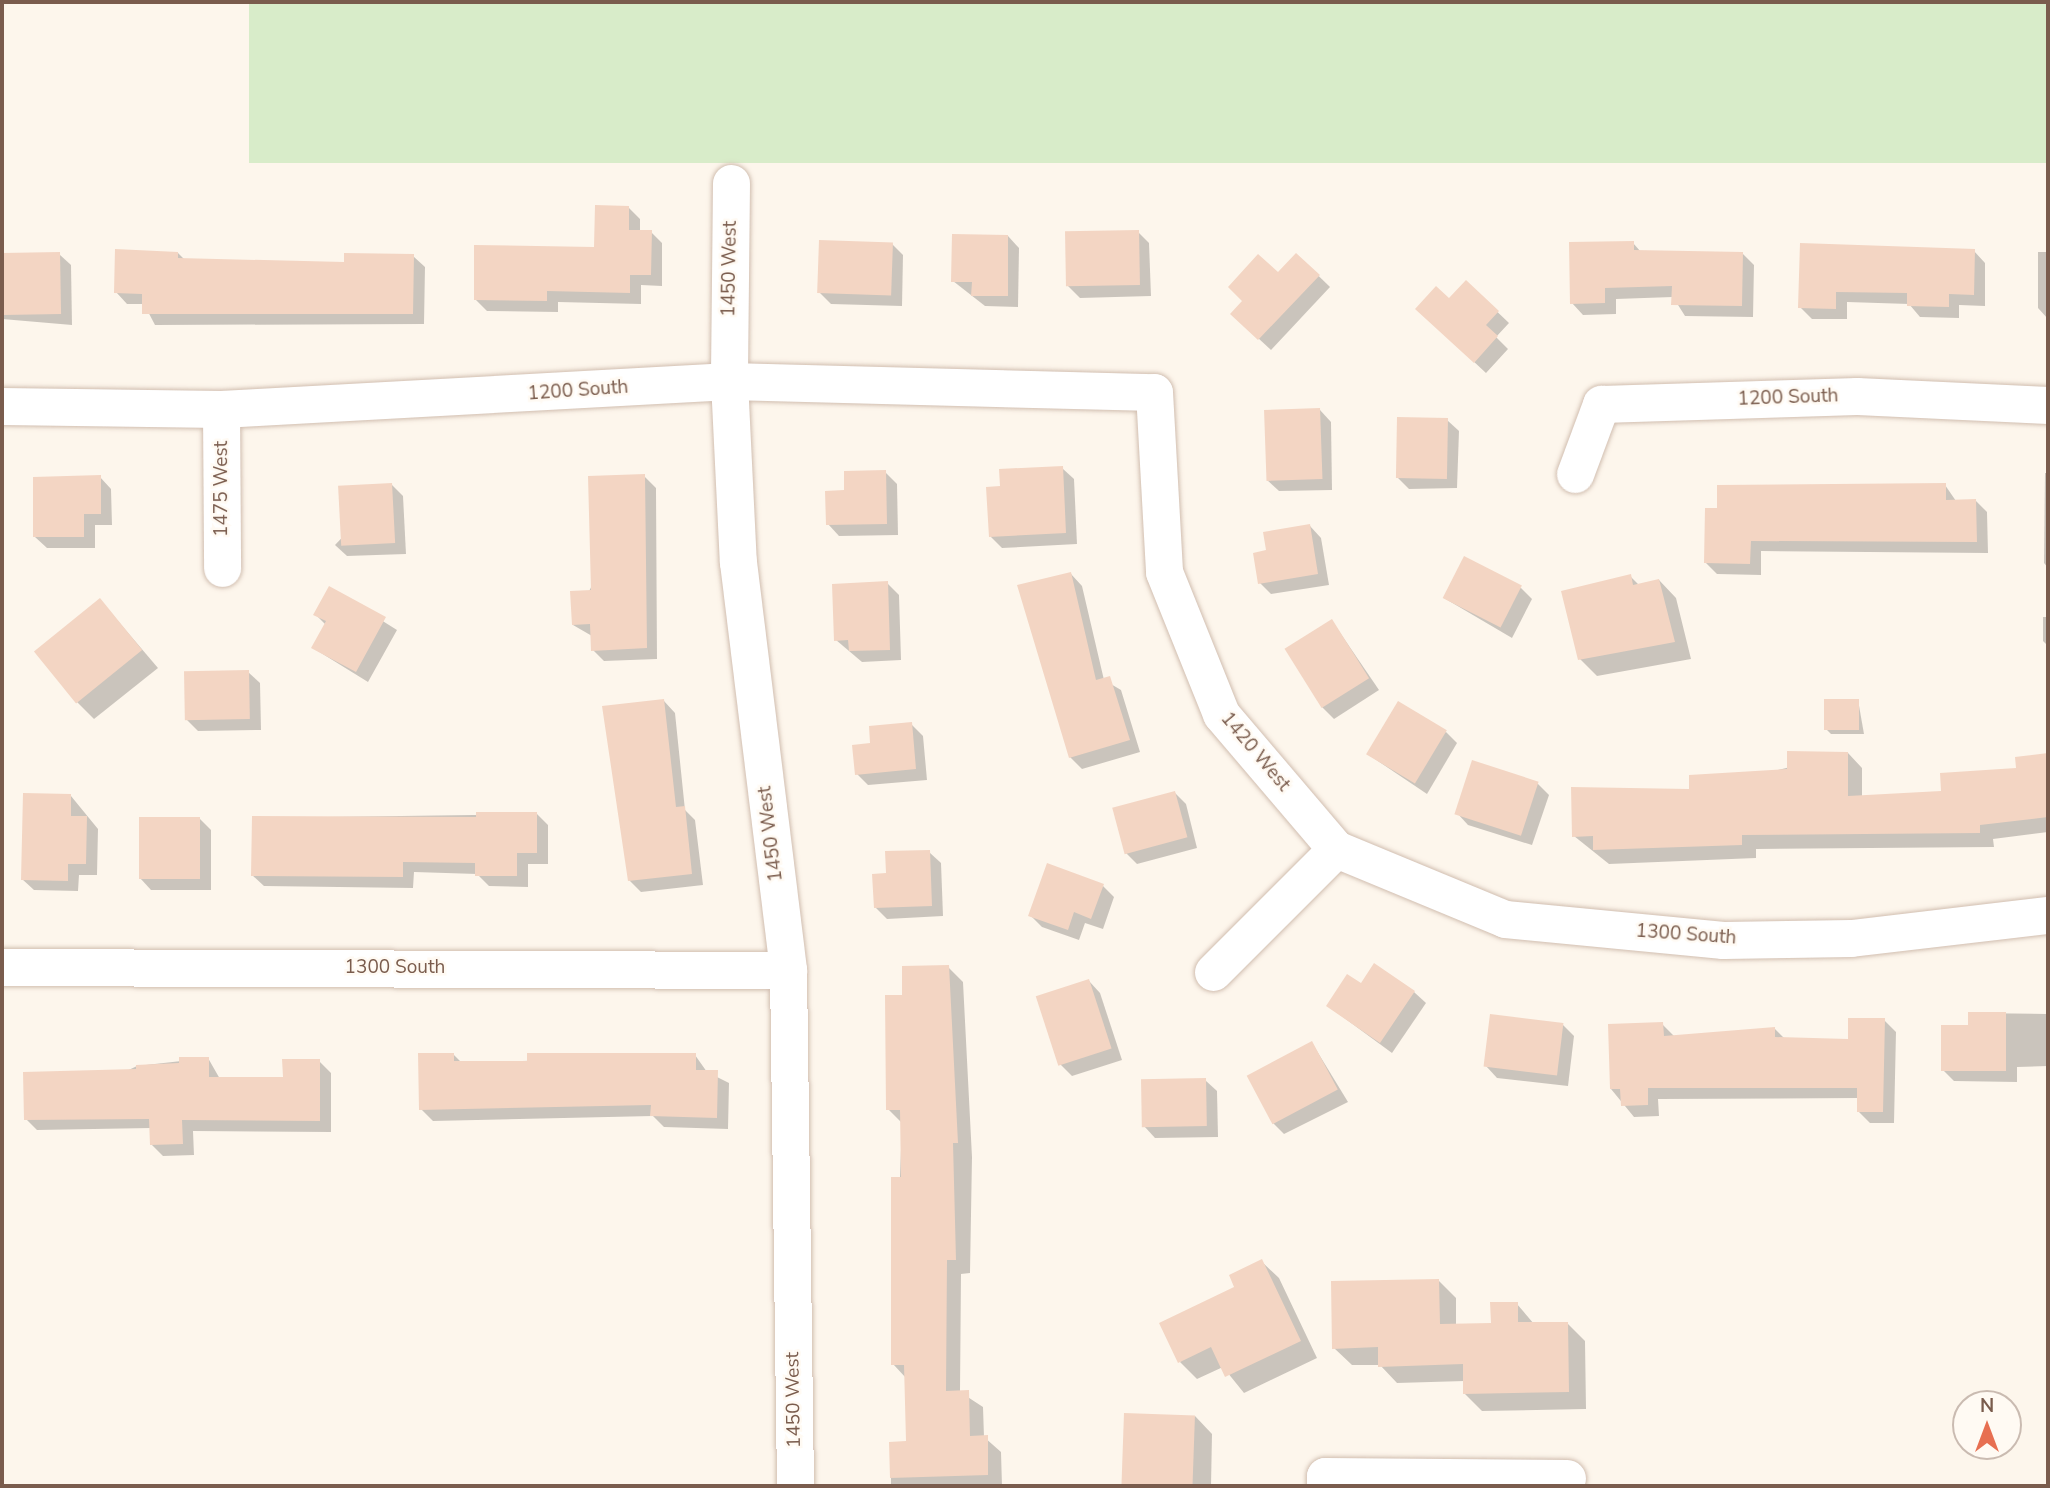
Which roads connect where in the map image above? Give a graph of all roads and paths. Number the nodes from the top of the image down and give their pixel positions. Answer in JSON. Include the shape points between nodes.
{"nodes":[{"id":1,"x":731,"y":183,"type":"dead end"},
{"id":2,"x":729,"y":381,"type":"junction"},
{"id":3,"x":1154,"y":392,"type":"joint"},
{"id":4,"x":2048,"y":405,"type":"edge"},
{"id":5,"x":2,"y":406,"type":"edge"},
{"id":6,"x":221,"y":409,"type":"junction"},
{"id":7,"x":1575,"y":474,"type":"dead end"},
{"id":8,"x":222,"y":568,"type":"dead end"},
{"id":9,"x":1336,"y":849,"type":"junction"},
{"id":10,"x":2048,"y":915,"type":"edge"},
{"id":11,"x":2,"y":967,"type":"edge"},
{"id":12,"x":788,"y":970,"type":"junction"},
{"id":13,"x":1213,"y":972,"type":"dead end"},
{"id":14,"x":1567,"y":1478,"type":"dead end"},
{"id":15,"x":1325,"y":1481,"type":"edge"},
{"id":16,"x":795,"y":1486,"type":"edge"}],
"edges":[{"from":1,"to":2,"type":"street","name":"1450 West"},
{"from":2,"to":3,"type":"street","name":"1200 South"},
{"from":2,"to":6,"type":"street","name":"1200 South"},
{"from":2,"to":12,"type":"street","name":"1450 West","via":[[738,562]]},
{"from":3,"to":9,"type":"street","name":"1420 West","via":[[1164,572],[1221,714]]},
{"from":4,"to":7,"type":"street","name":"1200 South","via":[[1857,396],[1601,404]]},
{"from":5,"to":6,"type":"street","name":"1200 South"},
{"from":6,"to":8,"type":"street","name":"1475 West"},
{"from":9,"to":10,"type":"street","name":"1300 South","via":[[1505,919],[1710,939],[1851,938]]},
{"from":9,"to":13,"type":"street"},
{"from":11,"to":12,"type":"street","name":"1300 South"},
{"from":12,"to":16,"type":"street","name":"1450 West"},
{"from":14,"to":15,"type":"street"}]}
